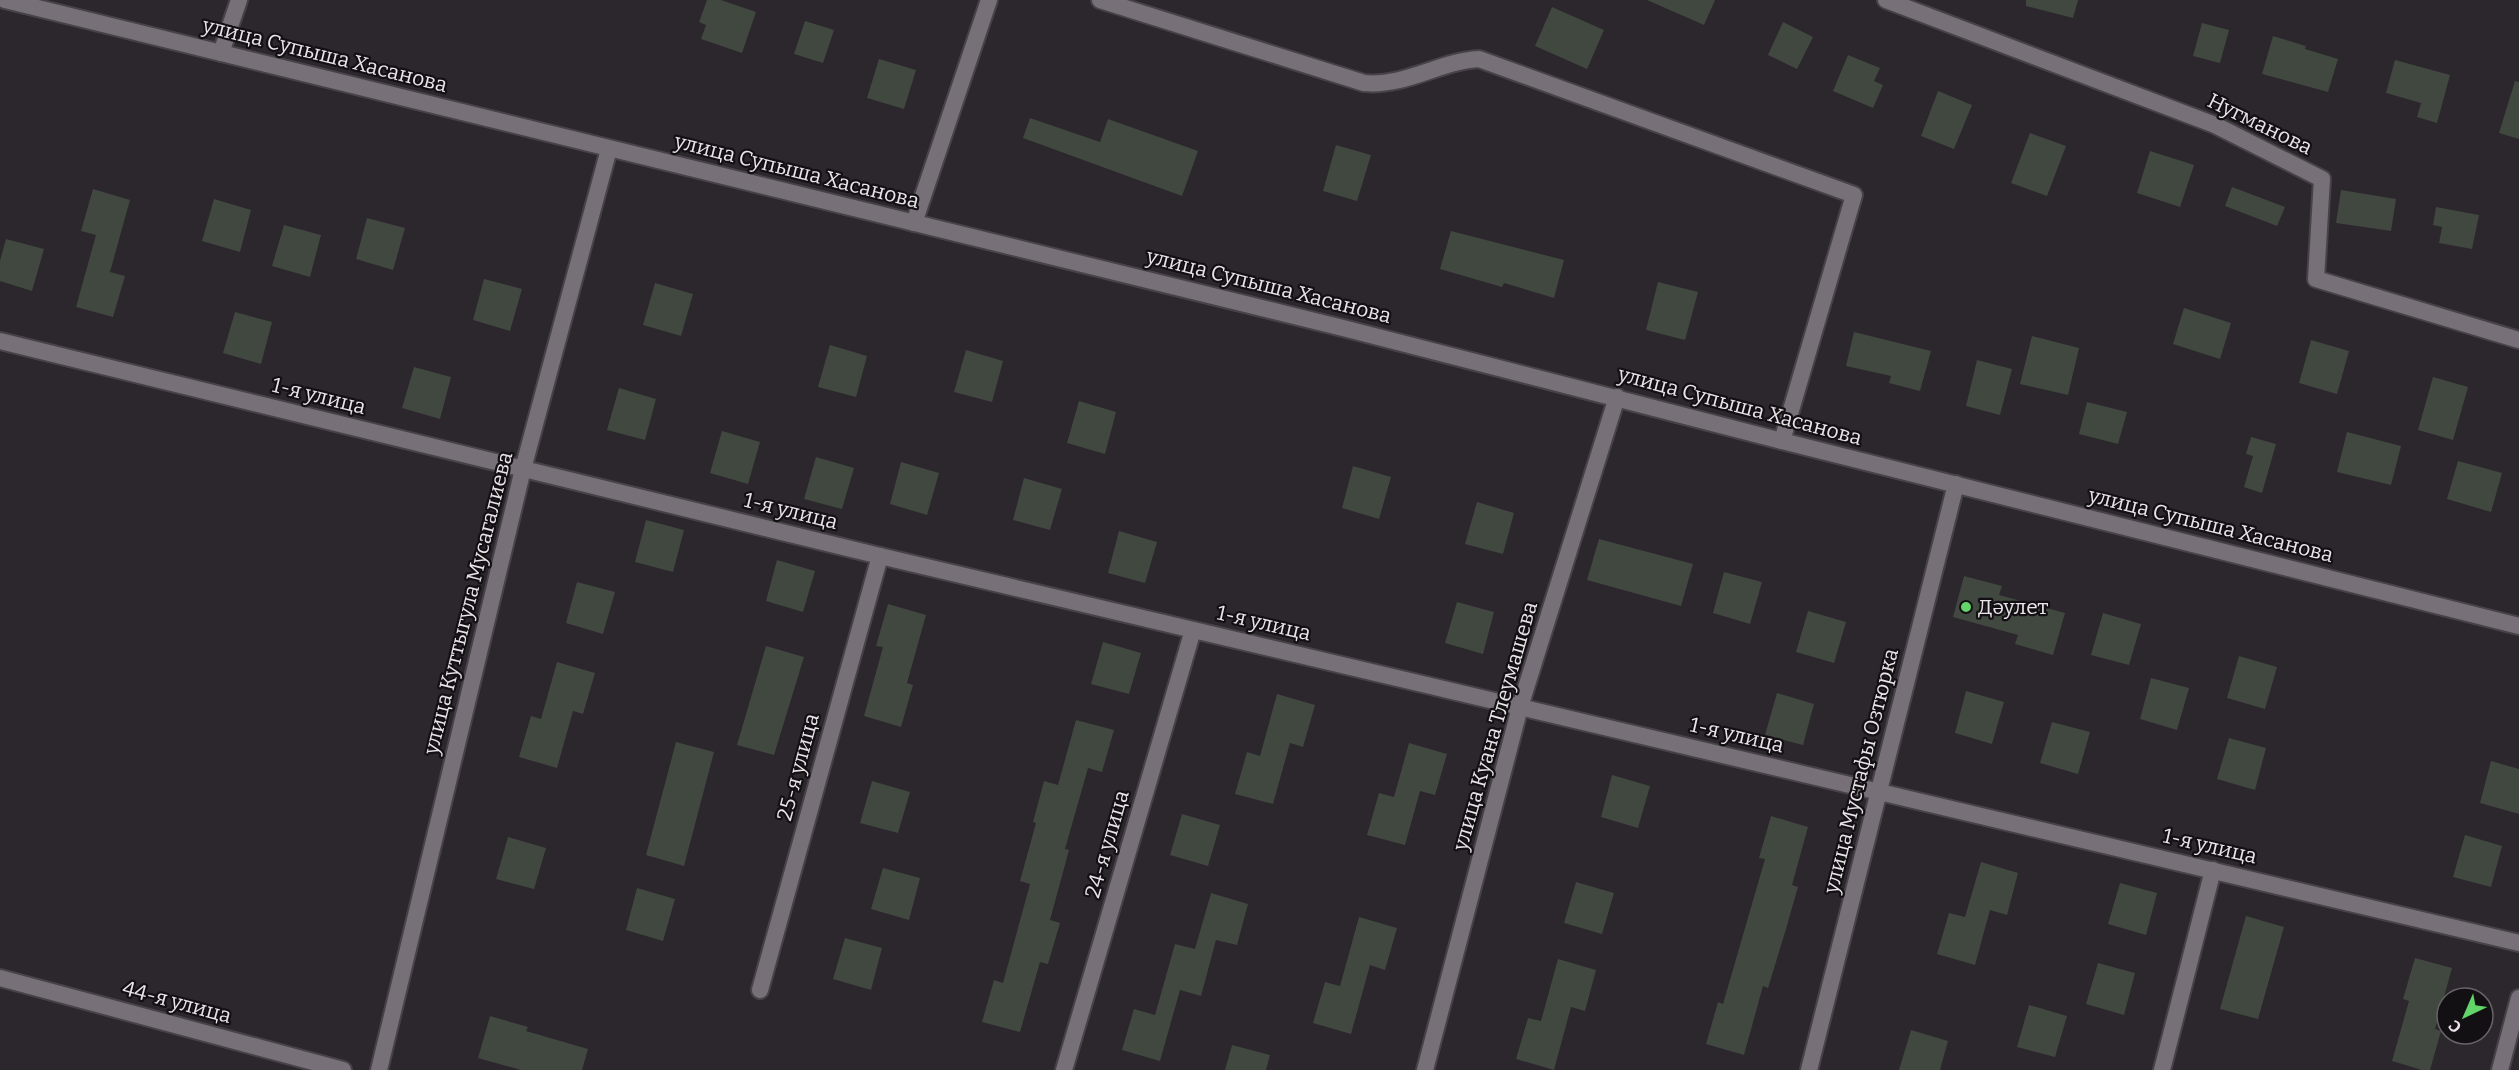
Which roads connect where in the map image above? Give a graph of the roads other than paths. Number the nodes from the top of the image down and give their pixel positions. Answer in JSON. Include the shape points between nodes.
{"nodes":[{"id":1,"x":5,"y":0,"type":"edge"},
{"id":2,"x":238,"y":0,"type":"edge"},
{"id":3,"x":989,"y":0,"type":"edge"},
{"id":4,"x":1100,"y":0,"type":"edge"},
{"id":5,"x":1886,"y":0,"type":"edge"},
{"id":6,"x":221,"y":53,"type":"junction"},
{"id":7,"x":609,"y":149,"type":"junction"},
{"id":8,"x":914,"y":222,"type":"junction"},
{"id":9,"x":2519,"y":340,"type":"edge"},
{"id":10,"x":0,"y":341,"type":"edge"},
{"id":11,"x":1617,"y":397,"type":"junction"},
{"id":12,"x":1782,"y":441,"type":"junction"},
{"id":13,"x":523,"y":469,"type":"junction"},
{"id":14,"x":1956,"y":484,"type":"junction"},
{"id":15,"x":880,"y":556,"type":"junction"},
{"id":16,"x":2519,"y":626,"type":"edge"},
{"id":17,"x":1193,"y":630,"type":"junction"},
{"id":18,"x":1520,"y":707,"type":"junction"},
{"id":19,"x":1879,"y":791,"type":"junction"},
{"id":20,"x":2213,"y":870,"type":"junction"},
{"id":21,"x":2519,"y":943,"type":"edge"},
{"id":22,"x":0,"y":978,"type":"edge"},
{"id":23,"x":760,"y":990,"type":"dead end"},
{"id":24,"x":2519,"y":998,"type":"edge"},
{"id":25,"x":343,"y":1070,"type":"edge"},
{"id":26,"x":379,"y":1070,"type":"edge"},
{"id":27,"x":1064,"y":1070,"type":"edge"},
{"id":28,"x":1425,"y":1070,"type":"edge"},
{"id":29,"x":1809,"y":1070,"type":"edge"},
{"id":30,"x":2162,"y":1070,"type":"edge"},
{"id":31,"x":2500,"y":1070,"type":"edge"}],
"edges":[{"from":1,"to":6,"type":"street","name":"улица Супыша Хасанова"},
{"from":2,"to":6,"type":"street"},
{"from":3,"to":8,"type":"street"},
{"from":4,"to":12,"type":"street","via":[[1364,83],[1388,82],[1461,60],[1479,59],[1854,195]]},
{"from":5,"to":9,"type":"street","name":"Нугманова","via":[[2215,125],[2322,179],[2316,279]]},
{"from":6,"to":7,"type":"street","name":"улица Супыша Хасанова"},
{"from":7,"to":8,"type":"street","name":"улица Супыша Хасанова"},
{"from":7,"to":13,"type":"street","name":"улица Куттыгула Мусагалиева"},
{"from":8,"to":11,"type":"street","name":"улица Супыша Хасанова"},
{"from":10,"to":13,"type":"street","name":"1-я улица"},
{"from":11,"to":12,"type":"street","name":"улица Супыша Хасанова"},
{"from":11,"to":18,"type":"street","name":"улица Куана Тлеумашева"},
{"from":12,"to":14,"type":"street","name":"улица Супыша Хасанова"},
{"from":13,"to":15,"type":"street","name":"1-я улица"},
{"from":13,"to":26,"type":"street","name":"улица Куттыгула Мусагалиева"},
{"from":14,"to":16,"type":"street","name":"улица Супыша Хасанова"},
{"from":14,"to":19,"type":"street","name":"улица Мустафы Озтюрка"},
{"from":15,"to":17,"type":"street","name":"1-я улица"},
{"from":15,"to":23,"type":"street","name":"25-я улица"},
{"from":17,"to":18,"type":"street","name":"1-я улица"},
{"from":17,"to":27,"type":"street","name":"24-я улица"},
{"from":18,"to":19,"type":"street","name":"1-я улица"},
{"from":18,"to":28,"type":"street","name":"улица Куана Тлеумашева"},
{"from":19,"to":20,"type":"street","name":"1-я улица"},
{"from":19,"to":29,"type":"street","name":"улица Мустафы Озтюрка"},
{"from":20,"to":21,"type":"street","name":"1-я улица"},
{"from":20,"to":30,"type":"street"},
{"from":22,"to":25,"type":"street","name":"44-я улица"},
{"from":24,"to":31,"type":"street"}]}
